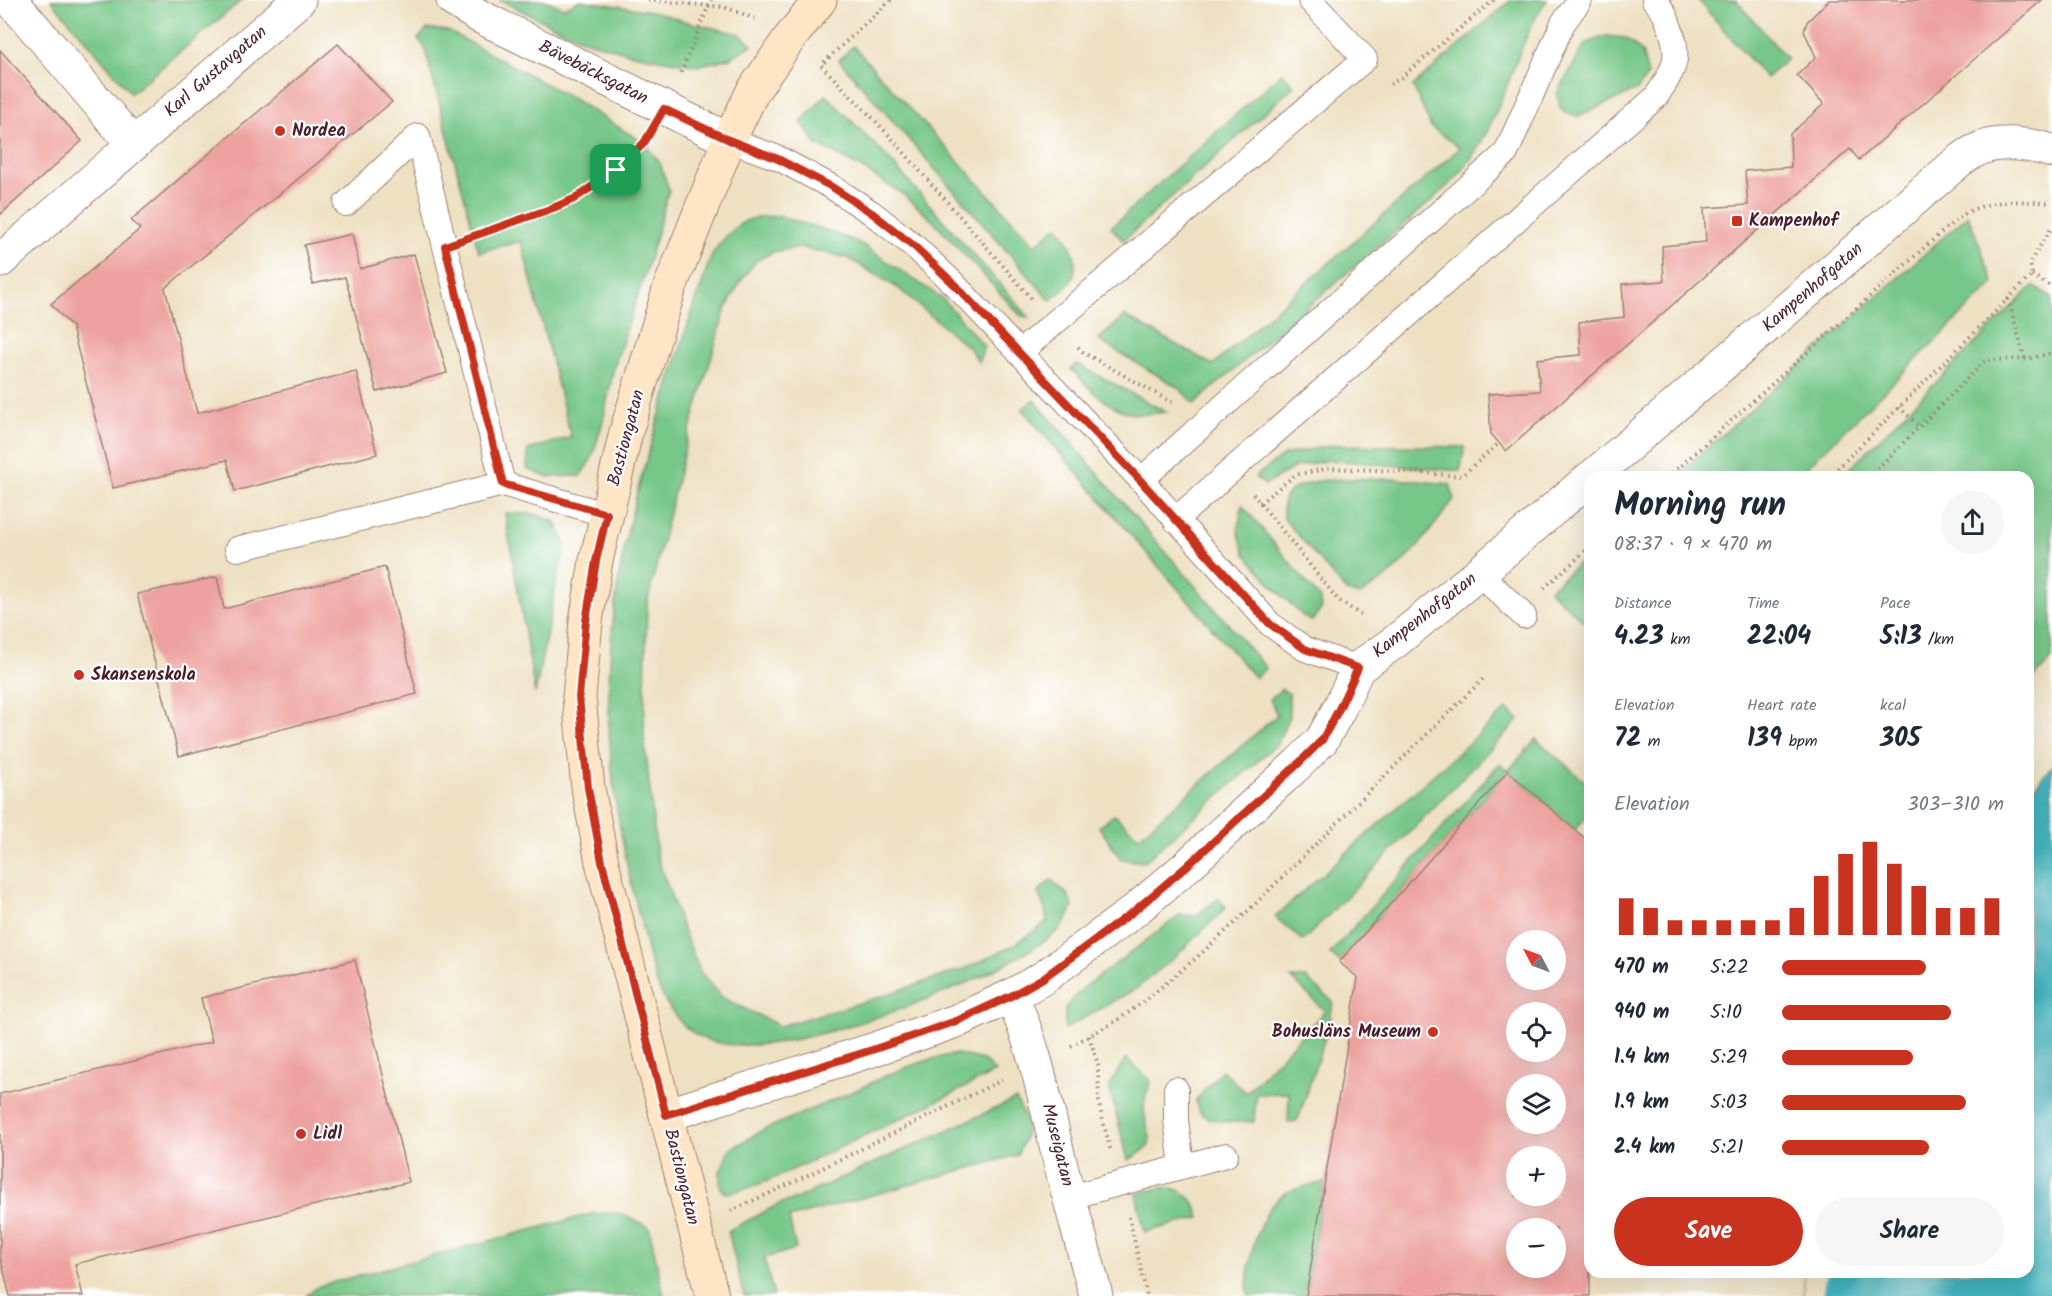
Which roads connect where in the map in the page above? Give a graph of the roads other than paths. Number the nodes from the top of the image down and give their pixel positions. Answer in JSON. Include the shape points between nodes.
{"nodes":[{"id":1,"x":11,"y":0,"type":"edge"},
{"id":2,"x":299,"y":0,"type":"edge"},
{"id":3,"x":453,"y":0,"type":"edge"},
{"id":4,"x":820,"y":0,"type":"edge"},
{"id":5,"x":1310,"y":0,"type":"edge"},
{"id":6,"x":1580,"y":0,"type":"edge"},
{"id":7,"x":1654,"y":0,"type":"edge"},
{"id":8,"x":729,"y":140,"type":"junction"},
{"id":9,"x":133,"y":144,"type":"junction"},
{"id":10,"x":2052,"y":151,"type":"edge"},
{"id":11,"x":346,"y":204,"type":"dead end"},
{"id":12,"x":0,"y":261,"type":"edge"},
{"id":13,"x":1019,"y":353,"type":"junction"},
{"id":14,"x":1599,"y":471,"type":"edge"},
{"id":15,"x":1140,"y":480,"type":"junction"},
{"id":16,"x":503,"y":484,"type":"junction"},
{"id":17,"x":1584,"y":484,"type":"edge"},
{"id":18,"x":607,"y":514,"type":"junction"},
{"id":19,"x":1175,"y":520,"type":"junction"},
{"id":20,"x":237,"y":549,"type":"dead end"},
{"id":21,"x":1479,"y":573,"type":"junction"},
{"id":22,"x":1522,"y":614,"type":"road end"},
{"id":23,"x":1358,"y":668,"type":"junction"},
{"id":24,"x":1011,"y":996,"type":"junction"},
{"id":25,"x":1176,"y":1089,"type":"dead end"},
{"id":26,"x":666,"y":1115,"type":"junction"},
{"id":27,"x":1226,"y":1155,"type":"dead end"},
{"id":28,"x":1182,"y":1167,"type":"junction"},
{"id":29,"x":1070,"y":1197,"type":"junction"},
{"id":30,"x":712,"y":1296,"type":"edge"},
{"id":31,"x":1096,"y":1296,"type":"edge"}],
"edges":[{"from":1,"to":9,"type":"street"},
{"from":2,"to":9,"type":"street","name":"Karl Gustavgatan"},
{"from":3,"to":8,"type":"street","name":"Bävebäcksgatan"},
{"from":4,"to":8,"type":"main road","name":"Bastiongatan","via":[[753,91]]},
{"from":5,"to":13,"type":"lane","via":[[1365,59]]},
{"from":6,"to":15,"type":"lane","via":[[1563,22],[1506,153]]},
{"from":7,"to":19,"type":"lane","via":[[1664,10],[1677,56],[1656,97]]},
{"from":8,"to":13,"type":"lane","name":"Bävebäcksgatan","via":[[778,159],[872,213],[953,283]]},
{"from":8,"to":18,"type":"main road","name":"Bastiongatan","via":[[670,287],[626,432]]},
{"from":9,"to":12,"type":"street","name":"Karl Gustavgatan"},
{"from":10,"to":14,"type":"street","name":"Kampenhofgatan","via":[[1995,144],[1959,161]]},
{"from":11,"to":16,"type":"lane","via":[[418,136]]},
{"from":13,"to":15,"type":"lane","name":"Bävebäcksgatan"},
{"from":15,"to":19,"type":"lane","name":"Bävebäcksgatan"},
{"from":16,"to":18,"type":"lane"},
{"from":16,"to":20,"type":"lane"},
{"from":17,"to":21,"type":"street","name":"Kampenhofgatan"},
{"from":18,"to":26,"type":"main road","name":"Bastiongatan","via":[[586,621],[579,697],[588,788],[602,862]]},
{"from":19,"to":23,"type":"lane","name":"Bävebäcksgatan","via":[[1270,624],[1305,649]]},
{"from":21,"to":22,"type":"lane"},
{"from":21,"to":23,"type":"street","name":"Kampenhofgatan"},
{"from":23,"to":24,"type":"street","name":"Kampenhofgatan","via":[[1322,740],[1299,763],[1134,911],[1043,978]]},
{"from":24,"to":26,"type":"street","name":"Kampenhofgatan","via":[[959,1020]]},
{"from":24,"to":29,"type":"street","name":"Museigatan","via":[[1038,1064]]},
{"from":25,"to":28,"type":"lane"},
{"from":26,"to":30,"type":"main road","name":"Bastiongatan"},
{"from":27,"to":28,"type":"lane"},
{"from":28,"to":29,"type":"lane"},
{"from":29,"to":31,"type":"street","name":"Museigatan"}]}
